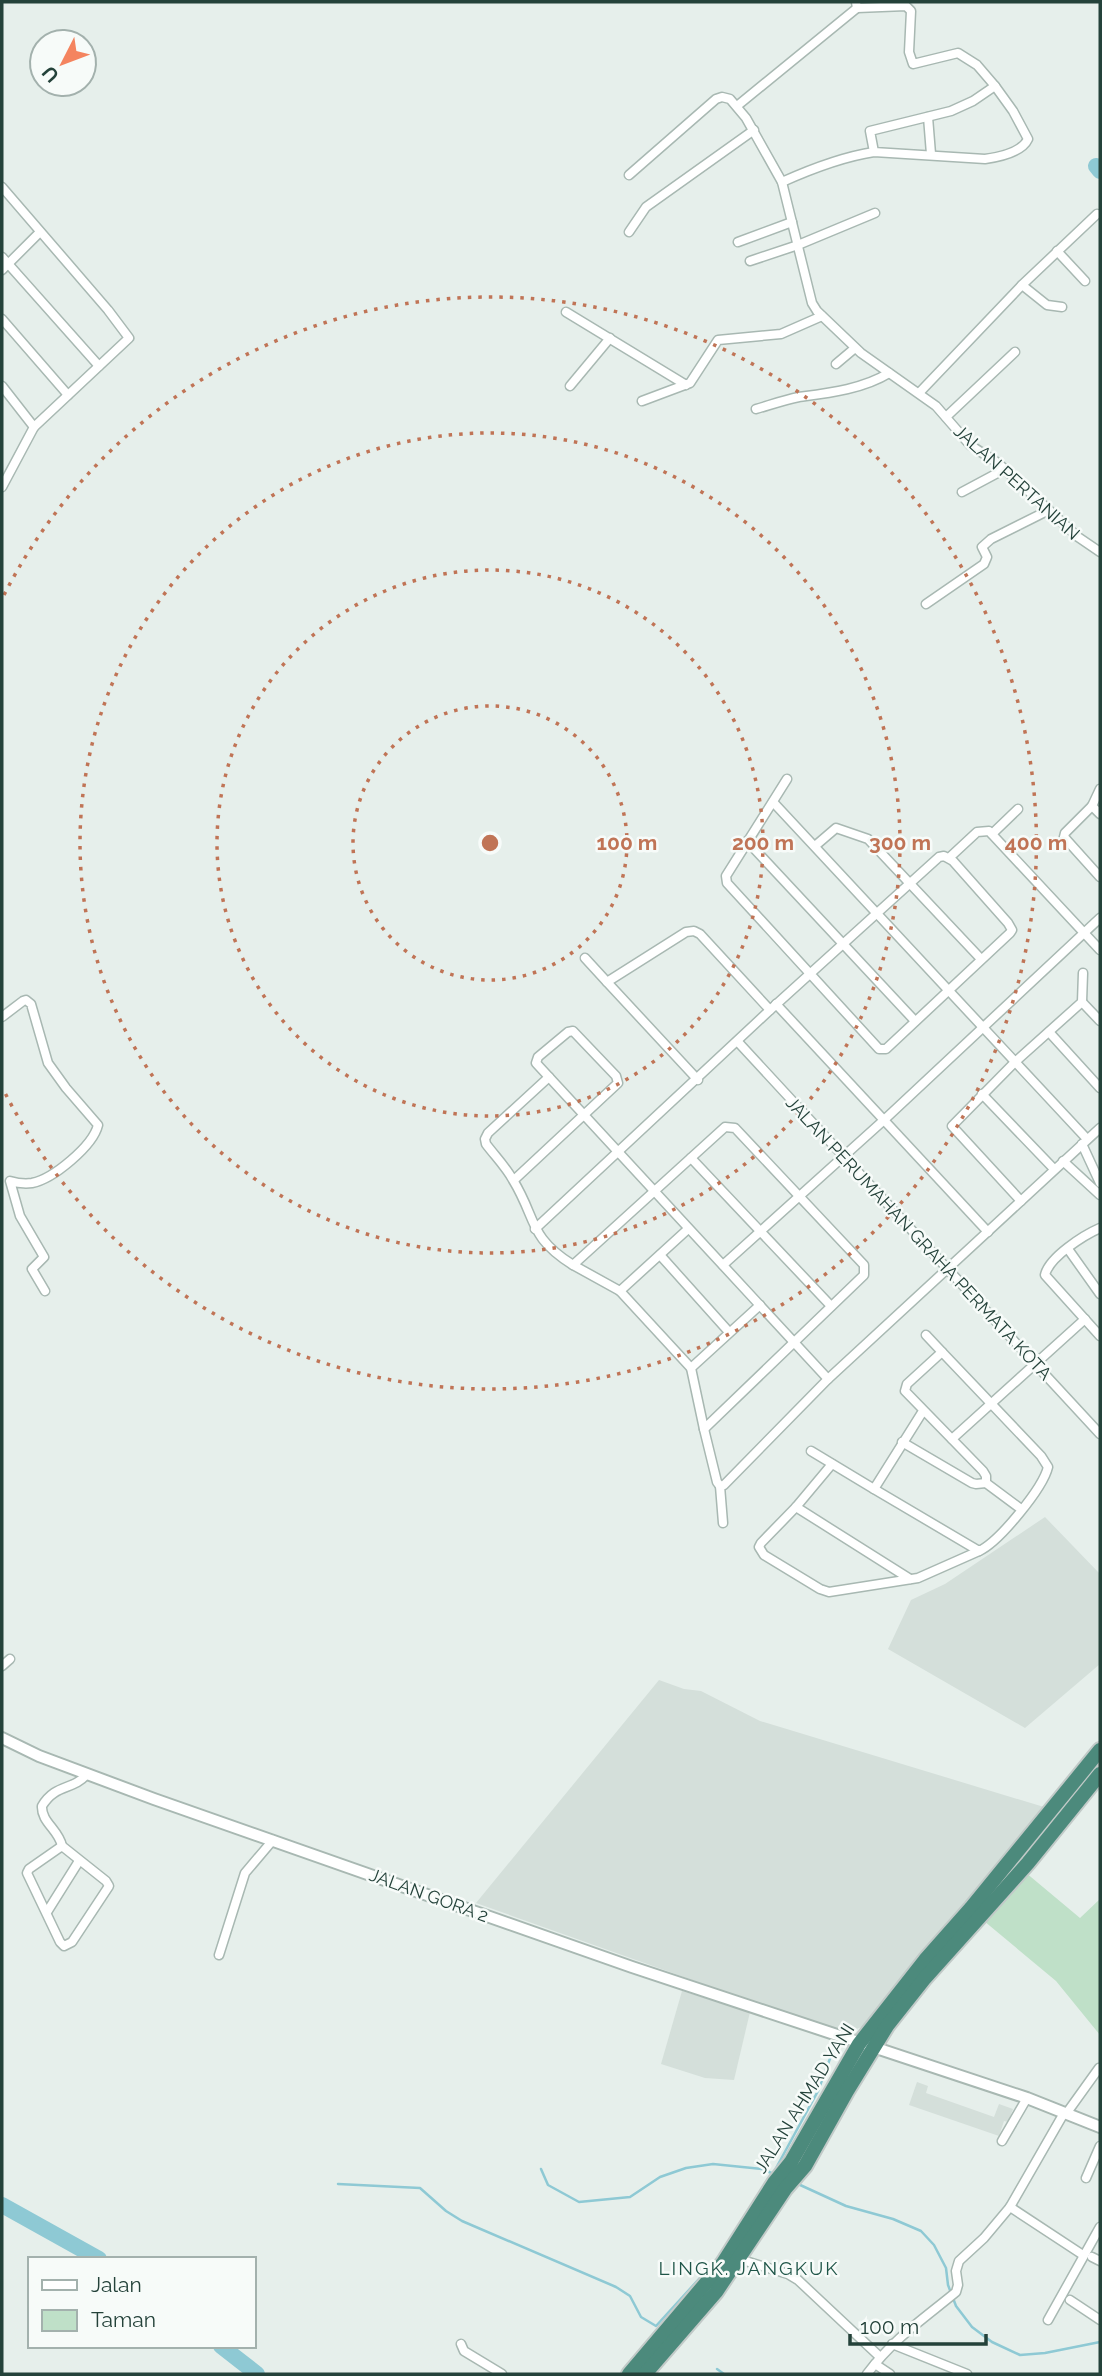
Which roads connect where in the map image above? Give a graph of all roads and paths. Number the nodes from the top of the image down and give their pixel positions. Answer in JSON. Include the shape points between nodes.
{"nodes":[{"id":1,"x":857,"y":5,"type":"edge"},
{"id":2,"x":995,"y":86,"type":"junction"},
{"id":3,"x":737,"y":106,"type":"junction"},
{"id":4,"x":929,"y":117,"type":"junction"},
{"id":5,"x":754,"y":130,"type":"junction"},
{"id":6,"x":874,"y":152,"type":"junction"},
{"id":7,"x":931,"y":155,"type":"junction"},
{"id":8,"x":629,"y":175,"type":"dead end"},
{"id":9,"x":782,"y":182,"type":"junction"},
{"id":10,"x":2,"y":187,"type":"edge"},
{"id":11,"x":875,"y":213,"type":"dead end"},
{"id":12,"x":1097,"y":214,"type":"dead end"},
{"id":13,"x":792,"y":222,"type":"junction"},
{"id":14,"x":40,"y":232,"type":"junction"},
{"id":15,"x":629,"y":232,"type":"dead end"},
{"id":16,"x":738,"y":242,"type":"dead end"},
{"id":17,"x":798,"y":245,"type":"junction"},
{"id":18,"x":1057,"y":251,"type":"junction"},
{"id":19,"x":751,"y":261,"type":"dead end"},
{"id":20,"x":4,"y":263,"type":"edge"},
{"id":21,"x":1085,"y":281,"type":"dead end"},
{"id":22,"x":1022,"y":285,"type":"junction"},
{"id":23,"x":1062,"y":307,"type":"dead end"},
{"id":24,"x":566,"y":312,"type":"dead end"},
{"id":25,"x":822,"y":316,"type":"junction"},
{"id":26,"x":2,"y":319,"type":"edge"},
{"id":27,"x":610,"y":338,"type":"junction"},
{"id":28,"x":855,"y":348,"type":"junction"},
{"id":29,"x":1015,"y":352,"type":"dead end"},
{"id":30,"x":835,"y":363,"type":"dead end"},
{"id":31,"x":99,"y":366,"type":"junction"},
{"id":32,"x":889,"y":373,"type":"junction"},
{"id":33,"x":686,"y":385,"type":"junction"},
{"id":34,"x":2,"y":386,"type":"edge"},
{"id":35,"x":570,"y":386,"type":"dead end"},
{"id":36,"x":919,"y":393,"type":"junction"},
{"id":37,"x":68,"y":395,"type":"junction"},
{"id":38,"x":642,"y":401,"type":"dead end"},
{"id":39,"x":756,"y":409,"type":"dead end"},
{"id":40,"x":946,"y":417,"type":"junction"},
{"id":41,"x":34,"y":427,"type":"junction"},
{"id":42,"x":1005,"y":469,"type":"junction"},
{"id":43,"x":5,"y":472,"type":"edge"},
{"id":44,"x":2,"y":487,"type":"edge"},
{"id":45,"x":962,"y":492,"type":"dead end"},
{"id":46,"x":1049,"y":510,"type":"junction"},
{"id":47,"x":1100,"y":552,"type":"edge"},
{"id":48,"x":926,"y":604,"type":"dead end"},
{"id":49,"x":787,"y":779,"type":"dead end"},
{"id":50,"x":1100,"y":789,"type":"edge"},
{"id":51,"x":773,"y":802,"type":"junction"},
{"id":52,"x":1093,"y":806,"type":"junction"},
{"id":53,"x":1018,"y":809,"type":"dead end"},
{"id":54,"x":1100,"y":814,"type":"edge"},
{"id":55,"x":992,"y":834,"type":"junction"},
{"id":56,"x":747,"y":841,"type":"junction"},
{"id":57,"x":815,"y":846,"type":"junction"},
{"id":58,"x":949,"y":858,"type":"junction"},
{"id":59,"x":1100,"y":877,"type":"edge"},
{"id":60,"x":910,"y":883,"type":"junction"},
{"id":61,"x":877,"y":914,"type":"junction"},
{"id":62,"x":1100,"y":918,"type":"edge"},
{"id":63,"x":1084,"y":933,"type":"junction"},
{"id":64,"x":844,"y":944,"type":"junction"},
{"id":65,"x":1100,"y":950,"type":"edge"},
{"id":66,"x":585,"y":958,"type":"dead end"},
{"id":67,"x":981,"y":960,"type":"junction"},
{"id":68,"x":1083,"y":972,"type":"dead end"},
{"id":69,"x":810,"y":974,"type":"junction"},
{"id":70,"x":607,"y":982,"type":"junction"},
{"id":71,"x":948,"y":990,"type":"junction"},
{"id":72,"x":1082,"y":1002,"type":"junction"},
{"id":73,"x":774,"y":1007,"type":"junction"},
{"id":74,"x":2,"y":1017,"type":"edge"},
{"id":75,"x":915,"y":1021,"type":"junction"},
{"id":76,"x":1100,"y":1021,"type":"edge"},
{"id":77,"x":982,"y":1026,"type":"junction"},
{"id":78,"x":1049,"y":1032,"type":"junction"},
{"id":79,"x":738,"y":1042,"type":"junction"},
{"id":80,"x":1015,"y":1062,"type":"junction"},
{"id":81,"x":549,"y":1077,"type":"junction"},
{"id":82,"x":698,"y":1080,"type":"junction"},
{"id":83,"x":1100,"y":1088,"type":"edge"},
{"id":84,"x":982,"y":1094,"type":"junction"},
{"id":85,"x":583,"y":1114,"type":"junction"},
{"id":86,"x":884,"y":1120,"type":"junction"},
{"id":87,"x":1100,"y":1128,"type":"edge"},
{"id":88,"x":1085,"y":1142,"type":"junction"},
{"id":89,"x":618,"y":1153,"type":"junction"},
{"id":90,"x":843,"y":1156,"type":"junction"},
{"id":91,"x":691,"y":1158,"type":"junction"},
{"id":92,"x":1063,"y":1161,"type":"junction"},
{"id":93,"x":1054,"y":1169,"type":"junction"},
{"id":94,"x":514,"y":1180,"type":"junction"},
{"id":95,"x":6,"y":1181,"type":"edge"},
{"id":96,"x":1100,"y":1182,"type":"edge"},
{"id":97,"x":654,"y":1191,"type":"junction"},
{"id":98,"x":1100,"y":1195,"type":"edge"},
{"id":99,"x":799,"y":1196,"type":"junction"},
{"id":100,"x":1021,"y":1201,"type":"junction"},
{"id":101,"x":1100,"y":1228,"type":"edge"},
{"id":102,"x":535,"y":1229,"type":"junction"},
{"id":103,"x":688,"y":1229,"type":"junction"},
{"id":104,"x":760,"y":1231,"type":"junction"},
{"id":105,"x":988,"y":1232,"type":"junction"},
{"id":106,"x":1068,"y":1249,"type":"junction"},
{"id":107,"x":660,"y":1255,"type":"junction"},
{"id":108,"x":573,"y":1265,"type":"junction"},
{"id":109,"x":723,"y":1265,"type":"junction"},
{"id":110,"x":948,"y":1269,"type":"junction"},
{"id":111,"x":46,"y":1291,"type":"dead end"},
{"id":112,"x":620,"y":1291,"type":"junction"},
{"id":113,"x":1100,"y":1294,"type":"edge"},
{"id":114,"x":760,"y":1305,"type":"junction"},
{"id":115,"x":831,"y":1306,"type":"junction"},
{"id":116,"x":1085,"y":1319,"type":"junction"},
{"id":117,"x":729,"y":1332,"type":"junction"},
{"id":118,"x":926,"y":1335,"type":"dead end"},
{"id":119,"x":1100,"y":1336,"type":"edge"},
{"id":120,"x":794,"y":1342,"type":"junction"},
{"id":121,"x":942,"y":1352,"type":"junction"},
{"id":122,"x":1035,"y":1363,"type":"junction"},
{"id":123,"x":691,"y":1368,"type":"junction"},
{"id":124,"x":828,"y":1379,"type":"junction"},
{"id":125,"x":990,"y":1404,"type":"junction"},
{"id":126,"x":923,"y":1411,"type":"junction"},
{"id":127,"x":704,"y":1429,"type":"junction"},
{"id":128,"x":1100,"y":1434,"type":"edge"},
{"id":129,"x":953,"y":1439,"type":"junction"},
{"id":130,"x":902,"y":1442,"type":"junction"},
{"id":131,"x":811,"y":1451,"type":"dead end"},
{"id":132,"x":832,"y":1464,"type":"junction"},
{"id":133,"x":986,"y":1483,"type":"junction"},
{"id":134,"x":720,"y":1486,"type":"junction"},
{"id":135,"x":874,"y":1489,"type":"junction"},
{"id":136,"x":796,"y":1507,"type":"junction"},
{"id":137,"x":1021,"y":1509,"type":"junction"},
{"id":138,"x":723,"y":1523,"type":"dead end"},
{"id":139,"x":979,"y":1551,"type":"junction"},
{"id":140,"x":910,"y":1578,"type":"junction"},
{"id":141,"x":10,"y":1659,"type":"dead end"},
{"id":142,"x":2,"y":1666,"type":"edge"},
{"id":143,"x":2,"y":1738,"type":"edge"},
{"id":144,"x":1100,"y":1750,"type":"edge"},
{"id":145,"x":87,"y":1774,"type":"junction"},
{"id":146,"x":1100,"y":1774,"type":"edge"},
{"id":147,"x":273,"y":1840,"type":"junction"},
{"id":148,"x":62,"y":1846,"type":"junction"},
{"id":149,"x":79,"y":1861,"type":"junction"},
{"id":150,"x":47,"y":1912,"type":"junction"},
{"id":151,"x":219,"y":1955,"type":"dead end"},
{"id":152,"x":859,"y":2044,"type":"junction"},
{"id":153,"x":874,"y":2048,"type":"junction"},
{"id":154,"x":1099,"y":2068,"type":"edge"},
{"id":155,"x":1027,"y":2098,"type":"junction"},
{"id":156,"x":1065,"y":2113,"type":"junction"},
{"id":157,"x":1100,"y":2127,"type":"edge"},
{"id":158,"x":1002,"y":2141,"type":"dead end"},
{"id":159,"x":1100,"y":2146,"type":"edge"},
{"id":160,"x":802,"y":2157,"type":"junction"},
{"id":161,"x":1086,"y":2178,"type":"dead end"},
{"id":162,"x":766,"y":2207,"type":"junction"},
{"id":163,"x":1010,"y":2207,"type":"junction"},
{"id":164,"x":1100,"y":2227,"type":"edge"},
{"id":165,"x":1083,"y":2255,"type":"junction"},
{"id":166,"x":739,"y":2259,"type":"junction"},
{"id":167,"x":1070,"y":2300,"type":"dead end"},
{"id":168,"x":1048,"y":2320,"type":"dead end"},
{"id":169,"x":1100,"y":2320,"type":"edge"},
{"id":170,"x":461,"y":2344,"type":"dead end"},
{"id":171,"x":892,"y":2344,"type":"junction"},
{"id":172,"x":877,"y":2360,"type":"junction"},
{"id":173,"x":502,"y":2374,"type":"edge"},
{"id":174,"x":629,"y":2374,"type":"edge"},
{"id":175,"x":645,"y":2374,"type":"edge"},
{"id":176,"x":867,"y":2374,"type":"edge"},
{"id":177,"x":890,"y":2374,"type":"edge"},
{"id":178,"x":967,"y":2374,"type":"edge"}],
"edges":[{"from":1,"to":2,"type":"street","via":[[906,6],[911,11],[909,52],[913,64],[958,53],[977,65]]},
{"from":1,"to":3,"type":"street"},
{"from":2,"to":4,"type":"street","via":[[957,109]]},
{"from":2,"to":7,"type":"street","via":[[1025,131],[1025,145],[985,159]]},
{"from":3,"to":5,"type":"street","name":"JALAN PERTANIAN"},
{"from":3,"to":8,"type":"street","via":[[727,97],[716,99]]},
{"from":4,"to":6,"type":"street","via":[[870,131]]},
{"from":4,"to":7,"type":"street"},
{"from":5,"to":9,"type":"street","name":"JALAN PERTANIAN"},
{"from":5,"to":15,"type":"street","via":[[646,207]]},
{"from":6,"to":7,"type":"street"},
{"from":6,"to":9,"type":"street"},
{"from":9,"to":13,"type":"street","name":"JALAN PERTANIAN"},
{"from":10,"to":14,"type":"street"},
{"from":11,"to":17,"type":"street"},
{"from":12,"to":18,"type":"street"},
{"from":13,"to":16,"type":"street"},
{"from":13,"to":17,"type":"street","name":"JALAN PERTANIAN"},
{"from":14,"to":20,"type":"street"},
{"from":14,"to":31,"type":"street","via":[[129,338]]},
{"from":17,"to":19,"type":"street"},
{"from":17,"to":25,"type":"street","name":"JALAN PERTANIAN","via":[[812,303]]},
{"from":18,"to":21,"type":"street"},
{"from":18,"to":22,"type":"street"},
{"from":20,"to":31,"type":"street"},
{"from":22,"to":23,"type":"street","via":[[1047,305]]},
{"from":22,"to":36,"type":"street"},
{"from":24,"to":27,"type":"street"},
{"from":25,"to":28,"type":"street","name":"JALAN PERTANIAN"},
{"from":25,"to":33,"type":"street","via":[[781,334],[718,340]]},
{"from":26,"to":37,"type":"street"},
{"from":27,"to":33,"type":"street"},
{"from":27,"to":35,"type":"street"},
{"from":28,"to":30,"type":"street"},
{"from":28,"to":32,"type":"street","name":"JALAN PERTANIAN"},
{"from":29,"to":40,"type":"street"},
{"from":31,"to":37,"type":"street"},
{"from":32,"to":36,"type":"street","name":"JALAN PERTANIAN"},
{"from":32,"to":39,"type":"street","via":[[848,388]]},
{"from":33,"to":38,"type":"street"},
{"from":34,"to":41,"type":"street"},
{"from":36,"to":40,"type":"street","name":"JALAN PERTANIAN"},
{"from":37,"to":41,"type":"street"},
{"from":40,"to":42,"type":"street","name":"JALAN PERTANIAN","via":[[970,445]]},
{"from":41,"to":43,"type":"street"},
{"from":42,"to":45,"type":"street"},
{"from":42,"to":46,"type":"street","name":"JALAN PERTANIAN"},
{"from":43,"to":44,"type":"street"},
{"from":46,"to":47,"type":"street","name":"JALAN PERTANIAN"},
{"from":46,"to":48,"type":"street","via":[[991,539],[982,547],[985,563]]},
{"from":49,"to":51,"type":"street"},
{"from":50,"to":52,"type":"street"},
{"from":51,"to":56,"type":"street"},
{"from":51,"to":57,"type":"street"},
{"from":52,"to":54,"type":"street"},
{"from":52,"to":59,"type":"street","via":[[1064,837]]},
{"from":53,"to":55,"type":"street"},
{"from":55,"to":58,"type":"street","via":[[981,830]]},
{"from":55,"to":63,"type":"street"},
{"from":56,"to":64,"type":"street"},
{"from":56,"to":69,"type":"street","via":[[726,876],[727,883]]},
{"from":57,"to":60,"type":"street","via":[[835,828],[864,836]]},
{"from":57,"to":61,"type":"street"},
{"from":58,"to":60,"type":"street","via":[[939,857]]},
{"from":58,"to":67,"type":"street","via":[[1012,930]]},
{"from":60,"to":61,"type":"street"},
{"from":60,"to":67,"type":"street"},
{"from":61,"to":64,"type":"street"},
{"from":61,"to":71,"type":"street"},
{"from":62,"to":63,"type":"street"},
{"from":63,"to":65,"type":"street"},
{"from":63,"to":77,"type":"street"},
{"from":64,"to":69,"type":"street"},
{"from":64,"to":75,"type":"street"},
{"from":66,"to":70,"type":"street"},
{"from":67,"to":71,"type":"street"},
{"from":68,"to":72,"type":"street"},
{"from":69,"to":73,"type":"street"},
{"from":69,"to":75,"type":"street","via":[[879,1049],[886,1049]]},
{"from":70,"to":73,"type":"street","via":[[694,931]]},
{"from":70,"to":82,"type":"street"},
{"from":71,"to":75,"type":"street"},
{"from":71,"to":77,"type":"street"},
{"from":72,"to":76,"type":"street"},
{"from":72,"to":78,"type":"street"},
{"from":73,"to":79,"type":"street"},
{"from":73,"to":86,"type":"street"},
{"from":74,"to":95,"type":"street","via":[[23,1001],[31,1004],[48,1063],[98,1125],[96,1133],[55,1173],[31,1183]]},
{"from":77,"to":80,"type":"street"},
{"from":77,"to":86,"type":"street"},
{"from":78,"to":80,"type":"street"},
{"from":78,"to":83,"type":"street"},
{"from":79,"to":82,"type":"street"},
{"from":79,"to":90,"type":"street","name":"JALAN PERUMAHAN GRAHA PERMATA KOTA"},
{"from":80,"to":84,"type":"street"},
{"from":80,"to":88,"type":"street"},
{"from":81,"to":85,"type":"street"},
{"from":81,"to":85,"type":"street","via":[[536,1063],[537,1057],[568,1032],[577,1033],[618,1080]]},
{"from":81,"to":94,"type":"street","via":[[485,1139]]},
{"from":82,"to":89,"type":"street"},
{"from":84,"to":93,"type":"street"},
{"from":84,"to":100,"type":"street","via":[[952,1126]]},
{"from":85,"to":89,"type":"street"},
{"from":85,"to":94,"type":"street"},
{"from":86,"to":90,"type":"street"},
{"from":86,"to":105,"type":"street"},
{"from":87,"to":88,"type":"street"},
{"from":88,"to":92,"type":"street"},
{"from":88,"to":96,"type":"street"},
{"from":89,"to":97,"type":"street"},
{"from":89,"to":102,"type":"street"},
{"from":90,"to":99,"type":"street"},
{"from":90,"to":110,"type":"street","name":"JALAN PERUMAHAN GRAHA PERMATA KOTA"},
{"from":91,"to":97,"type":"street"},
{"from":91,"to":99,"type":"street","via":[[725,1127],[732,1126]]},
{"from":91,"to":104,"type":"street"},
{"from":92,"to":93,"type":"street"},
{"from":92,"to":98,"type":"street"},
{"from":93,"to":100,"type":"street"},
{"from":94,"to":102,"type":"street"},
{"from":95,"to":111,"type":"street","via":[[44,1256],[32,1269]]},
{"from":97,"to":103,"type":"street"},
{"from":97,"to":108,"type":"street"},
{"from":99,"to":104,"type":"street"},
{"from":99,"to":115,"type":"street","via":[[864,1265],[864,1275]]},
{"from":100,"to":105,"type":"street"},
{"from":101,"to":106,"type":"street"},
{"from":102,"to":108,"type":"street","via":[[554,1253]]},
{"from":103,"to":107,"type":"street"},
{"from":103,"to":109,"type":"street"},
{"from":104,"to":109,"type":"street"},
{"from":104,"to":115,"type":"street"},
{"from":105,"to":110,"type":"street"},
{"from":106,"to":113,"type":"street"},
{"from":106,"to":116,"type":"street","via":[[1045,1275]]},
{"from":107,"to":112,"type":"street"},
{"from":107,"to":117,"type":"street"},
{"from":108,"to":112,"type":"street"},
{"from":109,"to":114,"type":"street"},
{"from":110,"to":122,"type":"street","name":"JALAN PERUMAHAN GRAHA PERMATA KOTA"},
{"from":110,"to":124,"type":"street"},
{"from":112,"to":123,"type":"street"},
{"from":114,"to":117,"type":"street"},
{"from":114,"to":120,"type":"street"},
{"from":115,"to":120,"type":"street"},
{"from":116,"to":119,"type":"street"},
{"from":116,"to":122,"type":"street"},
{"from":117,"to":123,"type":"street"},
{"from":118,"to":121,"type":"street"},
{"from":120,"to":124,"type":"street"},
{"from":120,"to":127,"type":"street"},
{"from":121,"to":125,"type":"street"},
{"from":121,"to":126,"type":"street","via":[[905,1388]]},
{"from":122,"to":125,"type":"street"},
{"from":122,"to":128,"type":"street","name":"JALAN PERUMAHAN GRAHA PERMATA KOTA"},
{"from":123,"to":127,"type":"street"},
{"from":124,"to":134,"type":"street"},
{"from":125,"to":129,"type":"street"},
{"from":125,"to":137,"type":"street","via":[[1048,1467]]},
{"from":126,"to":129,"type":"street"},
{"from":126,"to":130,"type":"street"},
{"from":127,"to":134,"type":"street"},
{"from":129,"to":133,"type":"street","via":[[983,1472]]},
{"from":130,"to":133,"type":"street","via":[[976,1484]]},
{"from":130,"to":135,"type":"street"},
{"from":131,"to":132,"type":"street"},
{"from":132,"to":135,"type":"street"},
{"from":132,"to":136,"type":"street"},
{"from":133,"to":137,"type":"street"},
{"from":134,"to":138,"type":"street"},
{"from":135,"to":139,"type":"street"},
{"from":136,"to":140,"type":"street"},
{"from":136,"to":140,"type":"street","via":[[761,1543],[764,1555],[829,1592]]},
{"from":137,"to":139,"type":"street","via":[[1000,1536]]},
{"from":139,"to":140,"type":"street"},
{"from":141,"to":142,"type":"street"},
{"from":143,"to":145,"type":"street","name":"JALAN GORA 2"},
{"from":144,"to":152,"type":"highway","name":"JALAN AHMAD YANI"},
{"from":145,"to":147,"type":"street","name":"JALAN GORA 2"},
{"from":145,"to":148,"type":"street","via":[[55,1790],[42,1806],[44,1818]]},
{"from":146,"to":153,"type":"highway","via":[[925,1978]]},
{"from":147,"to":151,"type":"street","via":[[245,1873]]},
{"from":147,"to":152,"type":"street","name":"JALAN GORA 2"},
{"from":148,"to":149,"type":"street"},
{"from":148,"to":150,"type":"street","via":[[27,1872]]},
{"from":149,"to":150,"type":"street"},
{"from":149,"to":150,"type":"street","via":[[109,1885],[100,1901],[69,1944],[60,1942]]},
{"from":152,"to":153,"type":"street","name":"JALAN GORA 2"},
{"from":152,"to":160,"type":"highway","name":"JALAN AHMAD YANI"},
{"from":153,"to":155,"type":"street","name":"JALAN GORA 2"},
{"from":153,"to":160,"type":"highway"},
{"from":154,"to":156,"type":"street"},
{"from":155,"to":156,"type":"street","name":"JALAN GORA 2"},
{"from":155,"to":158,"type":"street"},
{"from":156,"to":157,"type":"street","name":"JALAN GORA 2"},
{"from":156,"to":163,"type":"street"},
{"from":159,"to":161,"type":"street"},
{"from":160,"to":162,"type":"highway","name":"JALAN AHMAD YANI"},
{"from":162,"to":166,"type":"highway"},
{"from":162,"to":174,"type":"highway"},
{"from":163,"to":165,"type":"street"},
{"from":163,"to":171,"type":"street","via":[[960,2261],[958,2286],[952,2295]]},
{"from":164,"to":165,"type":"street"},
{"from":165,"to":168,"type":"street"},
{"from":166,"to":172,"type":"street","via":[[798,2280]]},
{"from":166,"to":175,"type":"highway"},
{"from":167,"to":169,"type":"street"},
{"from":170,"to":173,"type":"street","via":[[464,2351]]},
{"from":171,"to":172,"type":"street"},
{"from":171,"to":178,"type":"street"},
{"from":172,"to":176,"type":"street"},
{"from":172,"to":177,"type":"street"}]}
